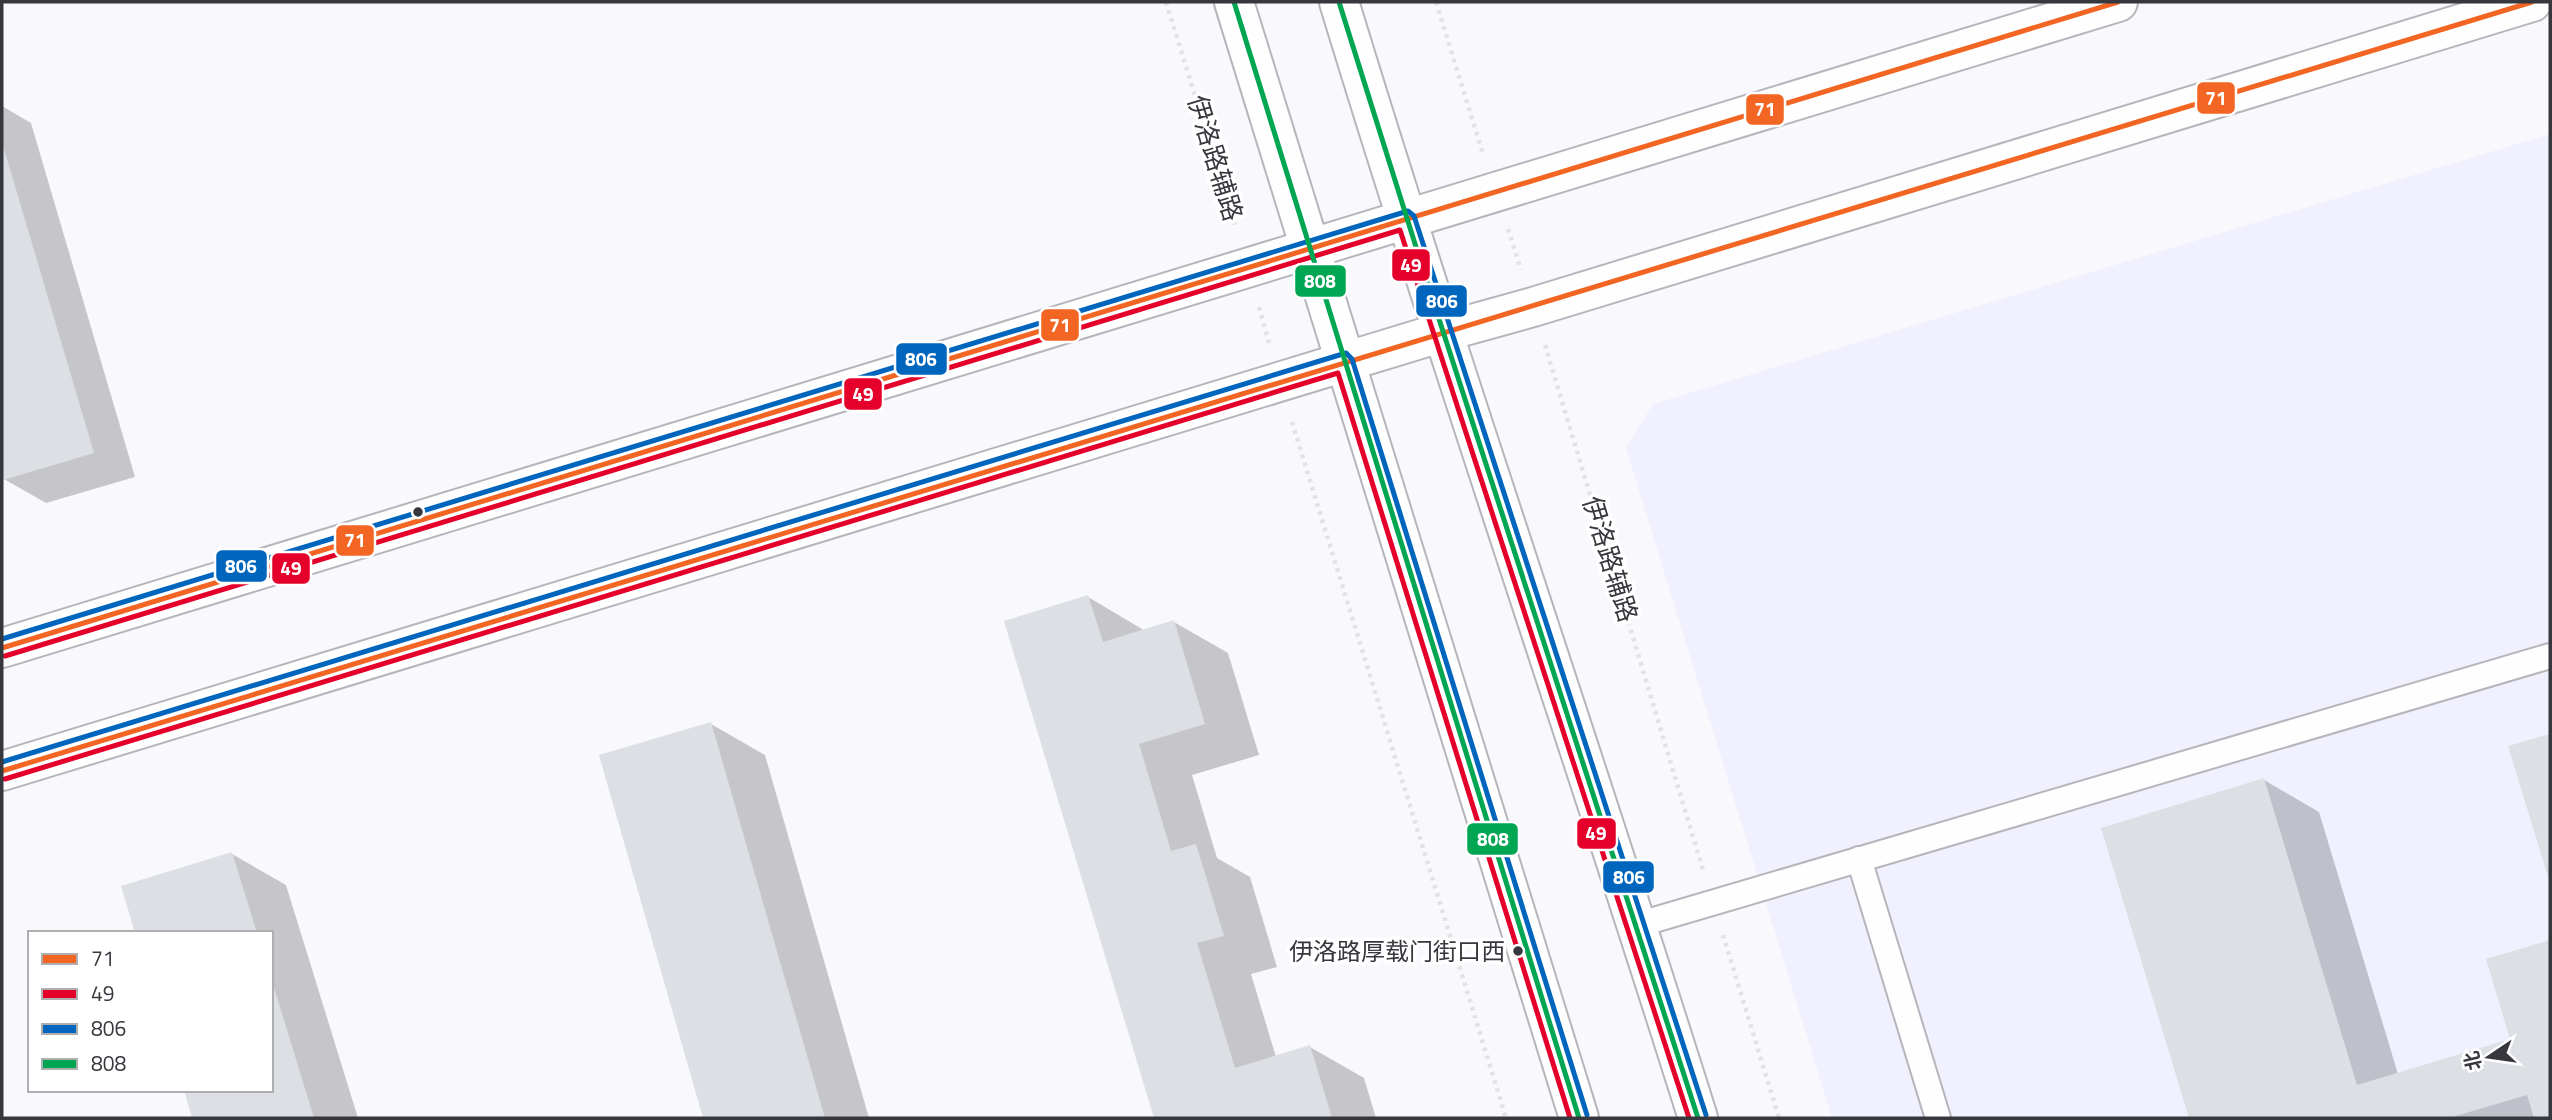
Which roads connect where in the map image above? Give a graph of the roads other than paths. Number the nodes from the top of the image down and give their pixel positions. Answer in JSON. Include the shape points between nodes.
{"nodes":[{"id":1,"x":1234,"y":2,"type":"edge"},
{"id":2,"x":1339,"y":2,"type":"edge"},
{"id":3,"x":2118,"y":2,"type":"edge"},
{"id":4,"x":2532,"y":2,"type":"edge"},
{"id":5,"x":1406,"y":219,"type":"junction"},
{"id":6,"x":1311,"y":249,"type":"junction"},
{"id":7,"x":1443,"y":332,"type":"junction"},
{"id":8,"x":1345,"y":362,"type":"junction"},
{"id":9,"x":2,"y":648,"type":"edge"},
{"id":10,"x":2550,"y":656,"type":"edge"},
{"id":11,"x":2,"y":771,"type":"edge"},
{"id":12,"x":1859,"y":859,"type":"junction"},
{"id":13,"x":1637,"y":925,"type":"junction"},
{"id":14,"x":1579,"y":1118,"type":"edge"},
{"id":15,"x":1698,"y":1118,"type":"edge"},
{"id":16,"x":1938,"y":1118,"type":"edge"}],
"edges":[{"from":1,"to":6,"type":"main road"},
{"from":2,"to":5,"type":"main road"},
{"from":3,"to":5,"type":"main road"},
{"from":4,"to":7,"type":"main road"},
{"from":5,"to":6,"type":"main road"},
{"from":5,"to":7,"type":"main road"},
{"from":6,"to":8,"type":"main road"},
{"from":6,"to":9,"type":"main road"},
{"from":7,"to":8,"type":"main road"},
{"from":7,"to":13,"type":"main road"},
{"from":8,"to":11,"type":"main road"},
{"from":8,"to":14,"type":"main road"},
{"from":10,"to":12,"type":"lane"},
{"from":12,"to":13,"type":"lane"},
{"from":12,"to":16,"type":"lane"},
{"from":13,"to":15,"type":"main road"}]}
